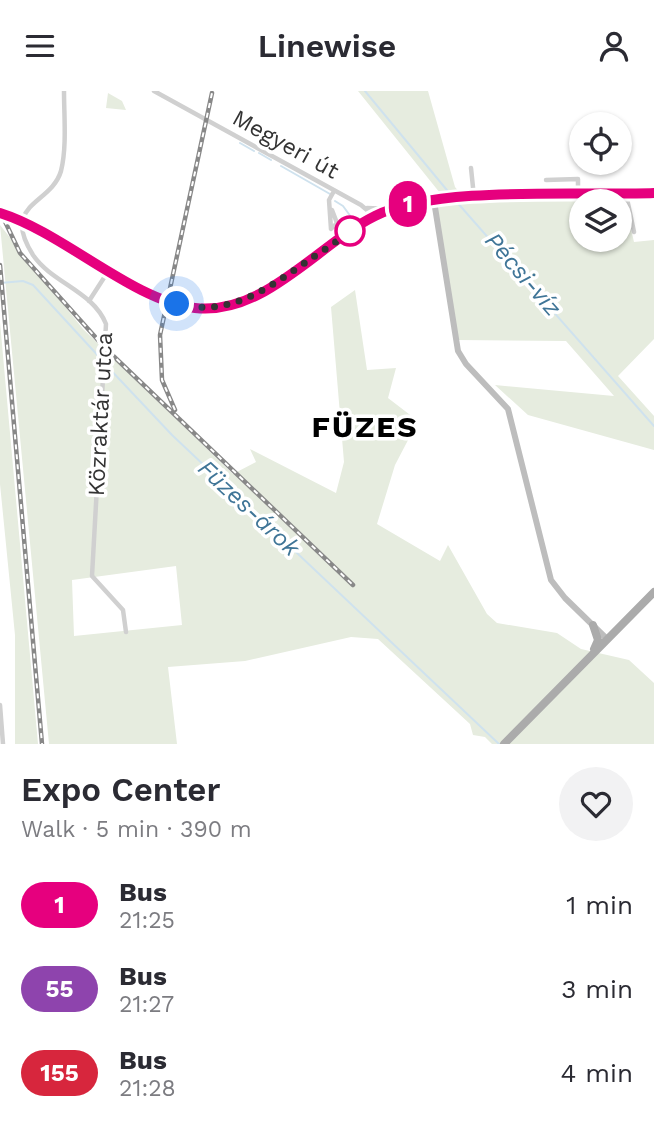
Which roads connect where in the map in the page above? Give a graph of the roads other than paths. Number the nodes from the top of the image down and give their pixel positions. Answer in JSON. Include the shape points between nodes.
{"nodes":[{"id":1,"x":64,"y":91,"type":"edge"},
{"id":2,"x":154,"y":91,"type":"edge"},
{"id":3,"x":471,"y":168,"type":"dead end"},
{"id":4,"x":546,"y":180,"type":"dead end"},
{"id":5,"x":579,"y":189,"type":"edge"},
{"id":6,"x":334,"y":191,"type":"junction"},
{"id":7,"x":654,"y":193,"type":"edge"},
{"id":8,"x":632,"y":194,"type":"edge"},
{"id":9,"x":569,"y":195,"type":"edge"},
{"id":10,"x":474,"y":197,"type":"junction"},
{"id":11,"x":435,"y":204,"type":"junction"},
{"id":12,"x":365,"y":207,"type":"junction"},
{"id":13,"x":391,"y":209,"type":"junction"},
{"id":14,"x":332,"y":210,"type":"dead end"},
{"id":15,"x":0,"y":213,"type":"edge"},
{"id":16,"x":374,"y":216,"type":"junction"},
{"id":17,"x":632,"y":222,"type":"edge"},
{"id":18,"x":360,"y":225,"type":"junction"},
{"id":19,"x":634,"y":232,"type":"dead end"},
{"id":20,"x":109,"y":270,"type":"junction"},
{"id":21,"x":89,"y":301,"type":"junction"},
{"id":22,"x":654,"y":593,"type":"edge"},
{"id":23,"x":593,"y":625,"type":"junction"},
{"id":24,"x":620,"y":627,"type":"junction"},
{"id":25,"x":126,"y":632,"type":"dead end"},
{"id":26,"x":607,"y":639,"type":"junction"},
{"id":27,"x":592,"y":655,"type":"junction"},
{"id":28,"x":0,"y":705,"type":"edge"},
{"id":29,"x":2,"y":740,"type":"edge"},
{"id":30,"x":504,"y":744,"type":"edge"}],
"edges":[{"from":1,"to":21,"type":"street","name":"Közraktár utca","via":[[60,172],[52,186],[27,208],[22,228],[38,261]]},
{"from":2,"to":6,"type":"street","name":"Megyeri út"},
{"from":3,"to":10,"type":"street"},
{"from":4,"to":5,"type":"street","via":[[578,179]]},
{"from":6,"to":12,"type":"street","name":"Megyeri út"},
{"from":6,"to":14,"type":"street","via":[[329,200]]},
{"from":7,"to":8,"type":"street","name":"Megyeri út"},
{"from":9,"to":10,"type":"street","name":"Megyeri út"},
{"from":10,"to":11,"type":"street","name":"Megyeri út"},
{"from":11,"to":13,"type":"street","name":"Megyeri út"},
{"from":11,"to":23,"type":"street","via":[[458,351],[508,409],[551,580]]},
{"from":12,"to":13,"type":"street","name":"Megyeri út"},
{"from":12,"to":16,"type":"street","name":"Megyeri út"},
{"from":12,"to":18,"type":"street"},
{"from":13,"to":16,"type":"street","name":"Megyeri út"},
{"from":15,"to":20,"type":"street","bridge":true,"via":[[35,227]]},
{"from":16,"to":18,"type":"street"},
{"from":17,"to":19,"type":"street"},
{"from":18,"to":20,"type":"street","bridge":true,"via":[[269,287],[241,301],[208,309],[147,292]]},
{"from":20,"to":21,"type":"street"},
{"from":21,"to":25,"type":"street","name":"Közraktár utca","via":[[106,324],[93,577],[123,610]]},
{"from":22,"to":24,"type":"main road"},
{"from":23,"to":24,"type":"main road","via":[[605,631]]},
{"from":23,"to":26,"type":"street"},
{"from":23,"to":27,"type":"main road","via":[[598,640]]},
{"from":24,"to":26,"type":"main road"},
{"from":26,"to":27,"type":"main road"},
{"from":27,"to":30,"type":"main road"},
{"from":28,"to":29,"type":"street"}]}
